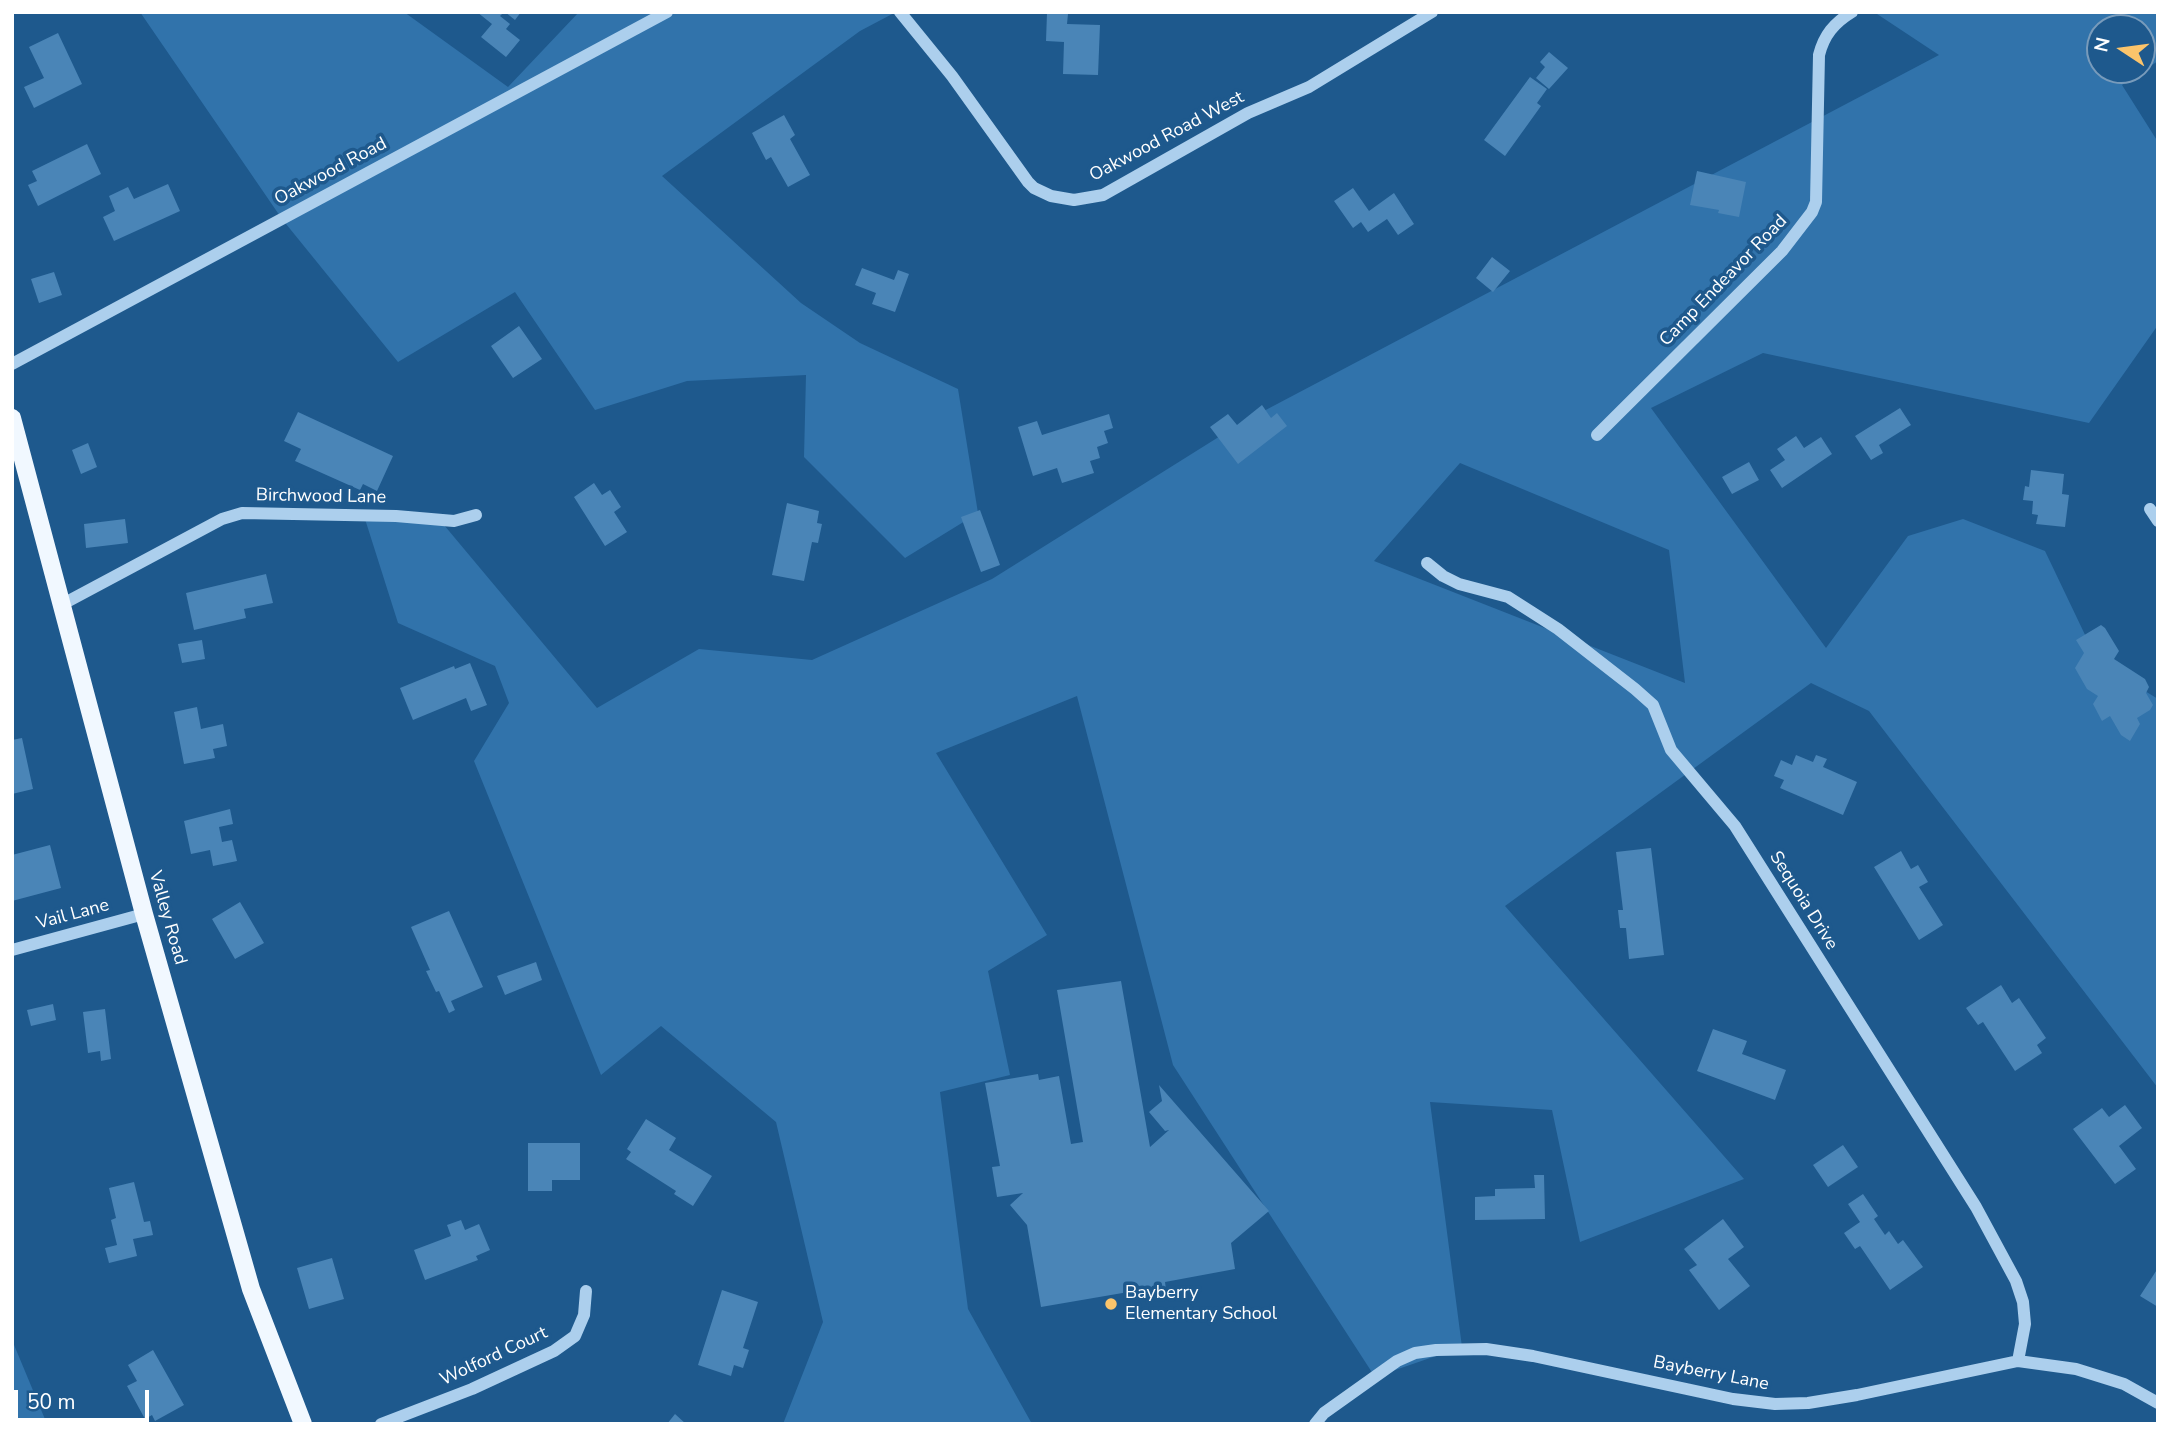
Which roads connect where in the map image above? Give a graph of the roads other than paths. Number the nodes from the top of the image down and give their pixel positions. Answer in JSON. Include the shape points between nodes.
{"nodes":[{"id":1,"x":667,"y":12,"type":"edge"},
{"id":2,"x":900,"y":12,"type":"edge"},
{"id":3,"x":1432,"y":12,"type":"edge"},
{"id":4,"x":1852,"y":12,"type":"edge"},
{"id":5,"x":12,"y":364,"type":"edge"},
{"id":6,"x":12,"y":418,"type":"edge"},
{"id":7,"x":1597,"y":435,"type":"dead end"},
{"id":8,"x":2150,"y":509,"type":"dead end"},
{"id":9,"x":477,"y":515,"type":"dead end"},
{"id":10,"x":2158,"y":521,"type":"edge"},
{"id":11,"x":1427,"y":563,"type":"dead end"},
{"id":12,"x":61,"y":605,"type":"junction"},
{"id":13,"x":144,"y":914,"type":"junction"},
{"id":14,"x":12,"y":950,"type":"edge"},
{"id":15,"x":586,"y":1291,"type":"dead end"},
{"id":16,"x":2018,"y":1361,"type":"junction"},
{"id":17,"x":2158,"y":1403,"type":"edge"},
{"id":18,"x":303,"y":1424,"type":"edge"},
{"id":19,"x":381,"y":1424,"type":"edge"},
{"id":20,"x":1315,"y":1424,"type":"edge"}],
"edges":[{"from":1,"to":5,"type":"street","name":"Oakwood Road"},
{"from":2,"to":3,"type":"street","name":"Oakwood Road West","via":[[1028,182],[1051,196],[1074,200],[1103,195],[1248,113],[1309,87]]},
{"from":4,"to":7,"type":"street","name":"Camp Endeavor Road","via":[[1833,26],[1819,55],[1816,202],[1812,212],[1782,251]]},
{"from":6,"to":12,"type":"main road","name":"Valley Road"},
{"from":8,"to":10,"type":"street"},
{"from":9,"to":12,"type":"street","name":"Birchwood Lane","via":[[454,521],[242,513],[222,519]]},
{"from":11,"to":16,"type":"street","name":"Sequoia Drive","via":[[1460,584],[1508,597],[1558,629],[1653,705],[1671,750],[1735,826],[1976,1207],[2023,1302],[2025,1324]]},
{"from":12,"to":13,"type":"main road","name":"Valley Road"},
{"from":13,"to":14,"type":"street","name":"Vail Lane"},
{"from":13,"to":18,"type":"main road","name":"Valley Road","via":[[251,1289]]},
{"from":15,"to":19,"type":"street","name":"Wolford Court","via":[[584,1315],[575,1336],[554,1351]]},
{"from":16,"to":17,"type":"street","name":"Bayberry Lane","via":[[2076,1369],[2124,1384]]},
{"from":16,"to":20,"type":"street","name":"Bayberry Lane","via":[[1808,1404],[1775,1404],[1533,1356],[1486,1349],[1436,1350],[1397,1361]]}]}
